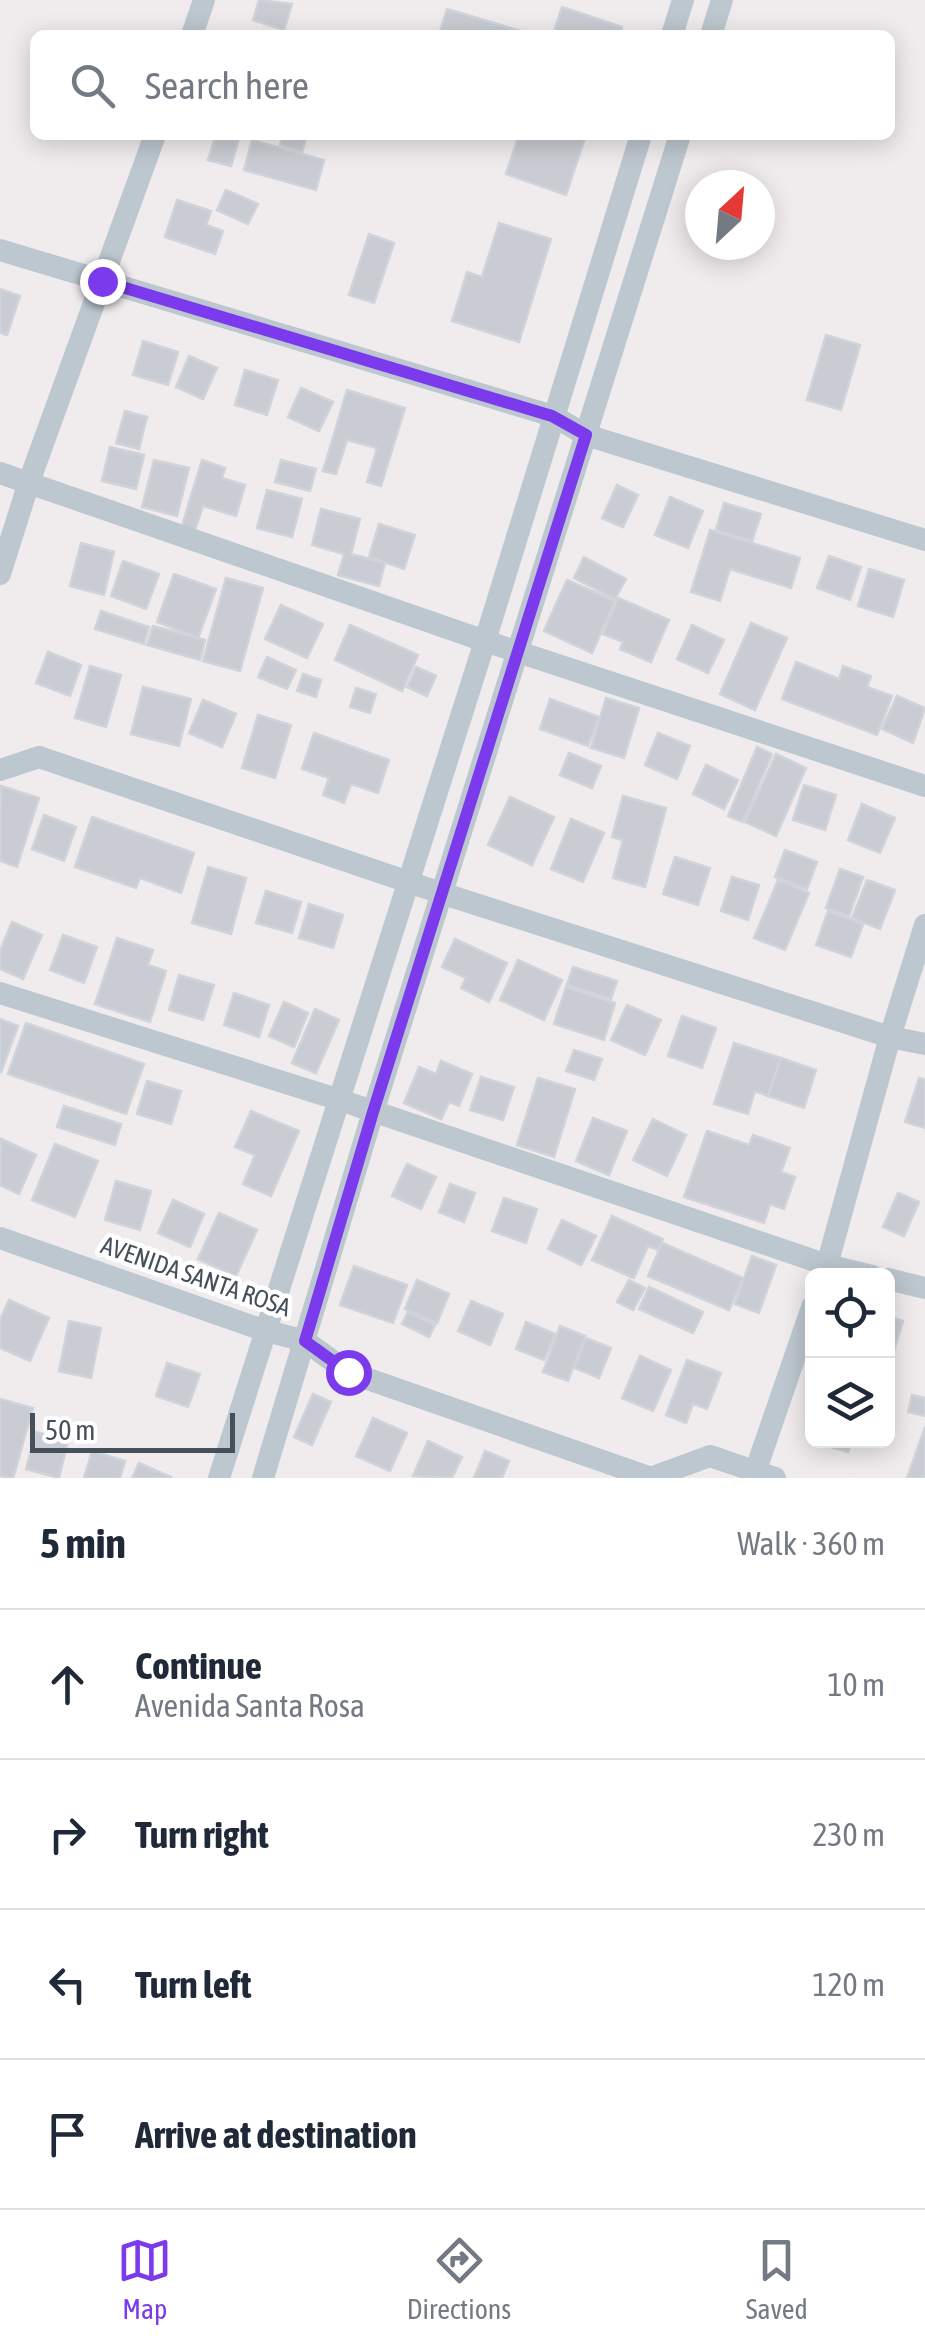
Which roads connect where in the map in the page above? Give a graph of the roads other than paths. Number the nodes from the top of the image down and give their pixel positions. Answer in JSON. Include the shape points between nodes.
{"nodes":[{"id":1,"x":204,"y":0,"type":"edge"},
{"id":2,"x":683,"y":0,"type":"edge"},
{"id":3,"x":722,"y":0,"type":"edge"},
{"id":4,"x":194,"y":30,"type":"edge"},
{"id":5,"x":674,"y":30,"type":"edge"},
{"id":6,"x":713,"y":30,"type":"edge"},
{"id":7,"x":154,"y":140,"type":"edge"},
{"id":8,"x":639,"y":140,"type":"edge"},
{"id":9,"x":678,"y":140,"type":"edge"},
{"id":10,"x":0,"y":250,"type":"edge"},
{"id":11,"x":102,"y":281,"type":"junction"},
{"id":12,"x":552,"y":416,"type":"junction"},
{"id":13,"x":586,"y":435,"type":"junction"},
{"id":14,"x":0,"y":473,"type":"edge"},
{"id":15,"x":29,"y":482,"type":"junction"},
{"id":16,"x":925,"y":540,"type":"edge"},
{"id":17,"x":0,"y":574,"type":"edge"},
{"id":18,"x":485,"y":641,"type":"junction"},
{"id":19,"x":518,"y":650,"type":"junction"},
{"id":20,"x":0,"y":770,"type":"edge"},
{"id":21,"x":925,"y":786,"type":"edge"},
{"id":22,"x":409,"y":881,"type":"junction"},
{"id":23,"x":442,"y":893,"type":"junction"},
{"id":24,"x":925,"y":924,"type":"edge"},
{"id":25,"x":0,"y":994,"type":"edge"},
{"id":26,"x":890,"y":1036,"type":"junction"},
{"id":27,"x":925,"y":1044,"type":"edge"},
{"id":28,"x":340,"y":1100,"type":"junction"},
{"id":29,"x":373,"y":1112,"type":"junction"},
{"id":30,"x":0,"y":1238,"type":"edge"},
{"id":31,"x":819,"y":1268,"type":"edge"},
{"id":32,"x":826,"y":1268,"type":"edge"},
{"id":33,"x":895,"y":1281,"type":"edge"},
{"id":34,"x":925,"y":1288,"type":"edge"},
{"id":35,"x":263,"y":1330,"type":"junction"},
{"id":36,"x":805,"y":1330,"type":"edge"},
{"id":37,"x":305,"y":1341,"type":"junction"},
{"id":38,"x":761,"y":1476,"type":"edge"},
{"id":39,"x":219,"y":1478,"type":"edge"},
{"id":40,"x":264,"y":1478,"type":"edge"},
{"id":41,"x":651,"y":1478,"type":"edge"}],
"edges":[{"from":1,"to":4,"type":"street"},
{"from":2,"to":5,"type":"street"},
{"from":3,"to":6,"type":"street"},
{"from":7,"to":11,"type":"street"},
{"from":8,"to":12,"type":"street"},
{"from":9,"to":13,"type":"street"},
{"from":10,"to":11,"type":"street"},
{"from":11,"to":12,"type":"street"},
{"from":11,"to":15,"type":"street"},
{"from":12,"to":13,"type":"street"},
{"from":12,"to":18,"type":"street"},
{"from":13,"to":16,"type":"street"},
{"from":13,"to":19,"type":"street"},
{"from":14,"to":15,"type":"street"},
{"from":15,"to":17,"type":"street"},
{"from":15,"to":18,"type":"street"},
{"from":18,"to":19,"type":"street"},
{"from":18,"to":22,"type":"street"},
{"from":19,"to":21,"type":"street"},
{"from":19,"to":23,"type":"street"},
{"from":20,"to":22,"type":"street","via":[[39,757]]},
{"from":22,"to":23,"type":"street"},
{"from":22,"to":28,"type":"street"},
{"from":23,"to":26,"type":"street"},
{"from":23,"to":29,"type":"street"},
{"from":24,"to":26,"type":"street"},
{"from":25,"to":28,"type":"street"},
{"from":26,"to":27,"type":"street"},
{"from":26,"to":32,"type":"street"},
{"from":28,"to":29,"type":"street"},
{"from":28,"to":35,"type":"street"},
{"from":29,"to":31,"type":"street"},
{"from":29,"to":37,"type":"street"},
{"from":30,"to":35,"type":"street","name":"AVENIDA SANTA ROSA"},
{"from":33,"to":34,"type":"street"},
{"from":35,"to":37,"type":"street","name":"AVENIDA SANTA ROSA"},
{"from":35,"to":39,"type":"street"},
{"from":36,"to":38,"type":"street"},
{"from":37,"to":40,"type":"street"},
{"from":37,"to":41,"type":"street","name":"AVENIDA SANTA ROSA","via":[[348,1372]]},
{"from":38,"to":41,"type":"street","via":[[710,1456]]}]}
